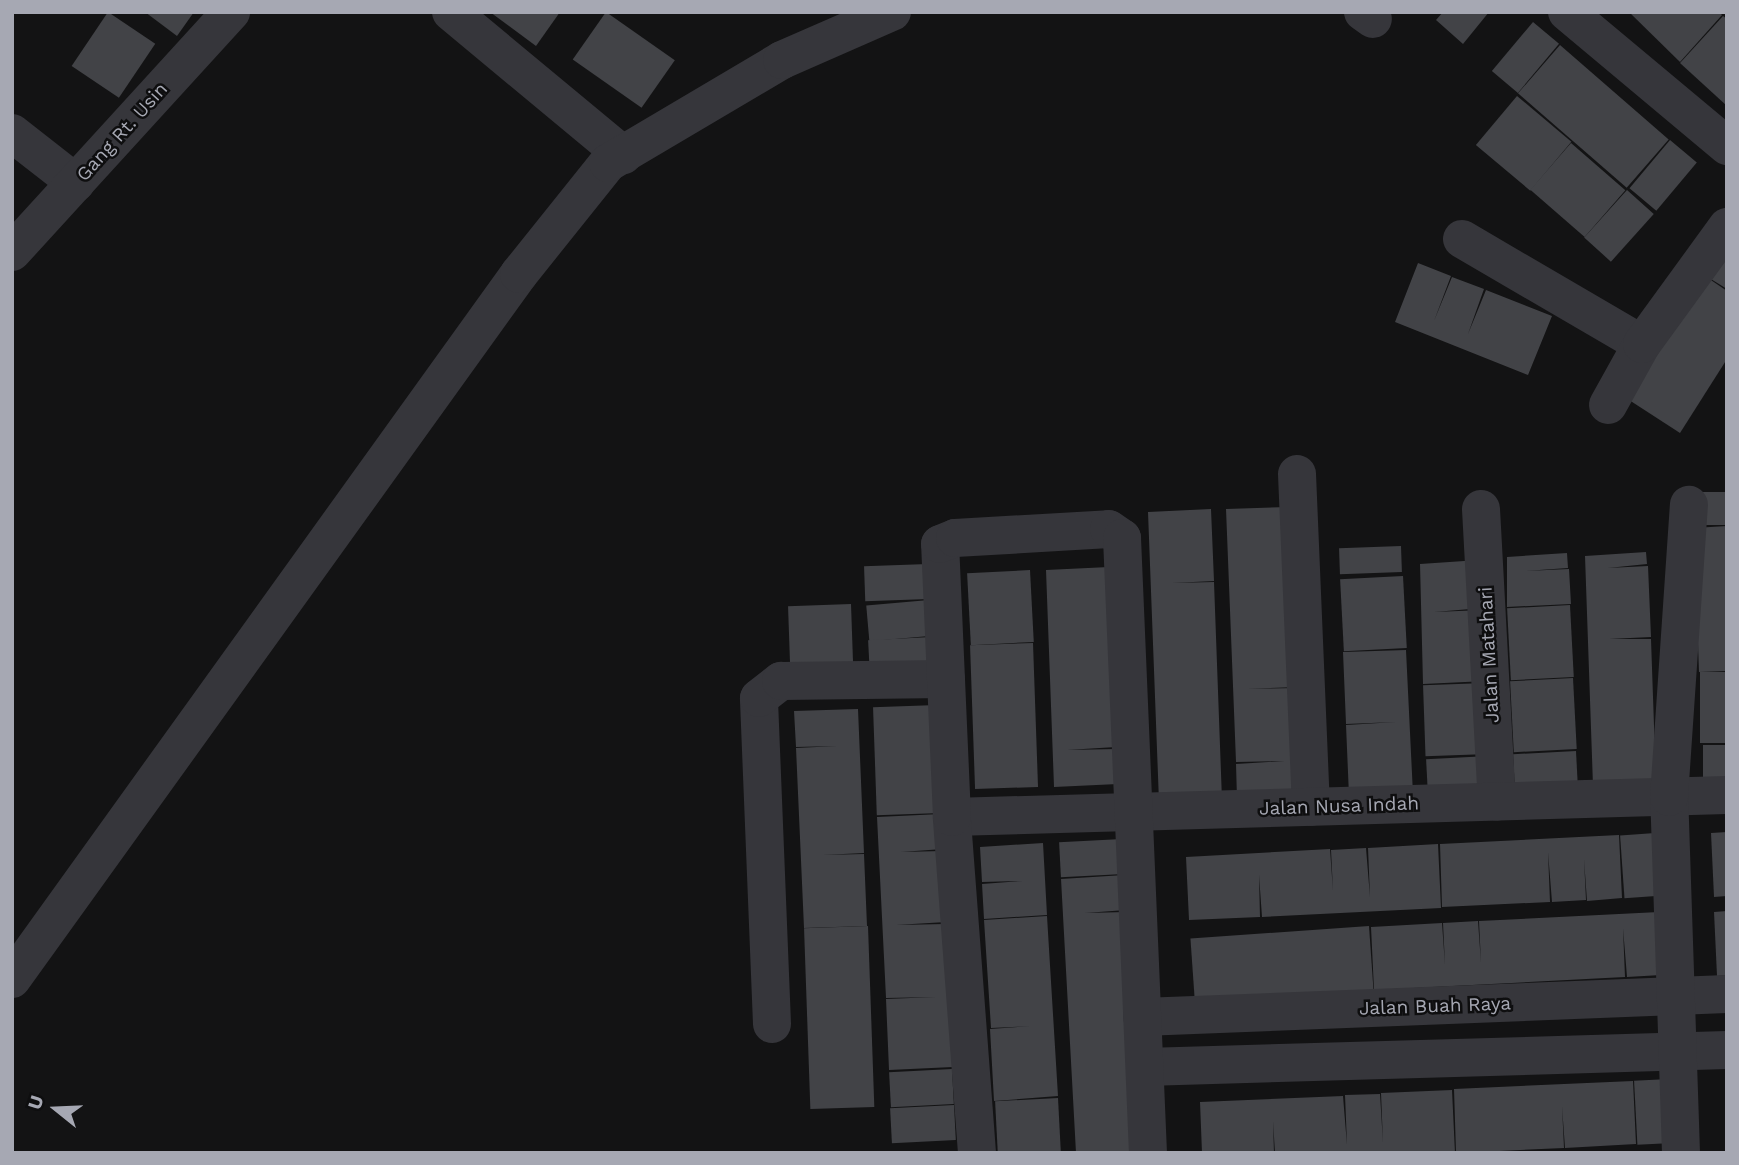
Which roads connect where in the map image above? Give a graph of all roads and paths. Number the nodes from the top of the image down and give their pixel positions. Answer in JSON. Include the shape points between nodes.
{"nodes":[{"id":1,"x":232,"y":12,"type":"edge"},
{"id":2,"x":450,"y":12,"type":"edge"},
{"id":3,"x":892,"y":12,"type":"edge"},
{"id":4,"x":1567,"y":12,"type":"edge"},
{"id":5,"x":12,"y":133,"type":"edge"},
{"id":6,"x":1727,"y":146,"type":"edge"},
{"id":7,"x":623,"y":155,"type":"junction"},
{"id":8,"x":76,"y":183,"type":"junction"},
{"id":9,"x":1727,"y":227,"type":"edge"},
{"id":10,"x":1462,"y":239,"type":"dead end"},
{"id":11,"x":12,"y":252,"type":"edge"},
{"id":12,"x":1642,"y":344,"type":"junction"},
{"id":13,"x":1608,"y":405,"type":"dead end"},
{"id":14,"x":1297,"y":474,"type":"dead end"},
{"id":15,"x":1689,"y":505,"type":"dead end"},
{"id":16,"x":1481,"y":509,"type":"dead end"},
{"id":17,"x":946,"y":679,"type":"junction"},
{"id":18,"x":1727,"y":795,"type":"edge"},
{"id":19,"x":1669,"y":797,"type":"junction"},
{"id":20,"x":1497,"y":802,"type":"junction"},
{"id":21,"x":1311,"y":807,"type":"junction"},
{"id":22,"x":1133,"y":812,"type":"junction"},
{"id":23,"x":952,"y":817,"type":"junction"},
{"id":24,"x":12,"y":979,"type":"edge"},
{"id":25,"x":1727,"y":994,"type":"edge"},
{"id":26,"x":1676,"y":996,"type":"junction"},
{"id":27,"x":1142,"y":1017,"type":"junction"},
{"id":28,"x":772,"y":1024,"type":"dead end"},
{"id":29,"x":1727,"y":1050,"type":"edge"},
{"id":30,"x":1678,"y":1052,"type":"junction"},
{"id":31,"x":1145,"y":1066,"type":"junction"},
{"id":32,"x":977,"y":1153,"type":"edge"},
{"id":33,"x":1148,"y":1153,"type":"edge"},
{"id":34,"x":1681,"y":1153,"type":"edge"}],
"edges":[{"from":1,"to":8,"type":"street","name":"Gang Rt. Usin"},
{"from":2,"to":7,"type":"street"},
{"from":3,"to":7,"type":"street","via":[[782,60]]},
{"from":4,"to":6,"type":"street"},
{"from":5,"to":8,"type":"street"},
{"from":7,"to":24,"type":"street","via":[[608,163],[511,285]]},
{"from":8,"to":11,"type":"street","name":"Gang Rt. Usin"},
{"from":9,"to":12,"type":"street"},
{"from":10,"to":12,"type":"street"},
{"from":12,"to":13,"type":"street"},
{"from":14,"to":21,"type":"street"},
{"from":15,"to":19,"type":"street"},
{"from":16,"to":20,"type":"street","name":"Jalan Matahari"},
{"from":17,"to":22,"type":"street","via":[[940,544],[955,538],[1116,532],[1122,538]]},
{"from":17,"to":23,"type":"street"},
{"from":17,"to":28,"type":"street","via":[[781,681],[759,698]]},
{"from":18,"to":19,"type":"street","name":"Jalan Nusa Indah"},
{"from":19,"to":20,"type":"street","name":"Jalan Nusa Indah"},
{"from":19,"to":26,"type":"street"},
{"from":20,"to":21,"type":"street","name":"Jalan Nusa Indah"},
{"from":21,"to":22,"type":"street","name":"Jalan Nusa Indah"},
{"from":22,"to":23,"type":"street","name":"Jalan Nusa Indah"},
{"from":22,"to":27,"type":"street"},
{"from":23,"to":32,"type":"street"},
{"from":25,"to":26,"type":"street","name":"Jalan Buah Raya"},
{"from":26,"to":27,"type":"street","name":"Jalan Buah Raya"},
{"from":26,"to":30,"type":"street"},
{"from":27,"to":31,"type":"street"},
{"from":29,"to":30,"type":"street"},
{"from":30,"to":31,"type":"street"},
{"from":30,"to":34,"type":"street"},
{"from":31,"to":33,"type":"street"}]}
